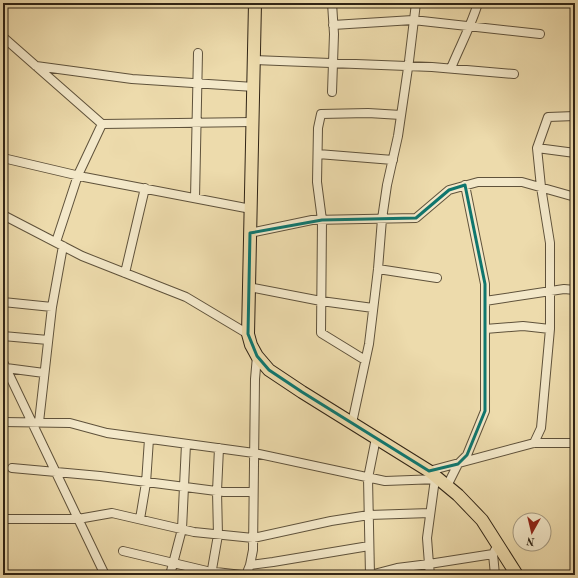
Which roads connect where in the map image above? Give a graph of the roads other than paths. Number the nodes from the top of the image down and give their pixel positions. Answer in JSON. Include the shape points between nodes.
{"nodes":[{"id":1,"x":255,"y":3,"type":"edge"},
{"id":2,"x":332,"y":3,"type":"edge"},
{"id":3,"x":416,"y":3,"type":"edge"},
{"id":4,"x":478,"y":3,"type":"edge"},
{"id":5,"x":413,"y":20,"type":"junction"},
{"id":6,"x":333,"y":25,"type":"junction"},
{"id":7,"x":470,"y":26,"type":"junction"},
{"id":8,"x":540,"y":34,"type":"dead end"},
{"id":9,"x":3,"y":37,"type":"edge"},
{"id":10,"x":198,"y":53,"type":"dead end"},
{"id":11,"x":254,"y":60,"type":"junction"},
{"id":12,"x":333,"y":64,"type":"junction"},
{"id":13,"x":36,"y":66,"type":"junction"},
{"id":14,"x":408,"y":66,"type":"junction"},
{"id":15,"x":451,"y":68,"type":"junction"},
{"id":16,"x":514,"y":74,"type":"dead end"},
{"id":17,"x":198,"y":84,"type":"junction"},
{"id":18,"x":254,"y":87,"type":"junction"},
{"id":19,"x":332,"y":92,"type":"dead end"},
{"id":20,"x":401,"y":115,"type":"junction"},
{"id":21,"x":575,"y":116,"type":"edge"},
{"id":22,"x":253,"y":122,"type":"junction"},
{"id":23,"x":197,"y":123,"type":"junction"},
{"id":24,"x":102,"y":124,"type":"junction"},
{"id":25,"x":537,"y":148,"type":"junction"},
{"id":26,"x":575,"y":153,"type":"edge"},
{"id":27,"x":318,"y":154,"type":"junction"},
{"id":28,"x":3,"y":158,"type":"edge"},
{"id":29,"x":392,"y":160,"type":"junction"},
{"id":30,"x":78,"y":175,"type":"junction"},
{"id":31,"x":465,"y":186,"type":"junction"},
{"id":32,"x":541,"y":187,"type":"junction"},
{"id":33,"x":145,"y":188,"type":"junction"},
{"id":34,"x":575,"y":197,"type":"edge"},
{"id":35,"x":195,"y":198,"type":"junction"},
{"id":36,"x":251,"y":209,"type":"junction"},
{"id":37,"x":3,"y":216,"type":"edge"},
{"id":38,"x":382,"y":219,"type":"junction"},
{"id":39,"x":322,"y":220,"type":"junction"},
{"id":40,"x":250,"y":233,"type":"junction"},
{"id":41,"x":60,"y":244,"type":"junction"},
{"id":42,"x":378,"y":269,"type":"junction"},
{"id":43,"x":125,"y":272,"type":"junction"},
{"id":44,"x":437,"y":278,"type":"dead end"},
{"id":45,"x":249,"y":287,"type":"junction"},
{"id":46,"x":575,"y":290,"type":"edge"},
{"id":47,"x":550,"y":291,"type":"junction"},
{"id":48,"x":321,"y":301,"type":"junction"},
{"id":49,"x":485,"y":301,"type":"junction"},
{"id":50,"x":3,"y":302,"type":"edge"},
{"id":51,"x":52,"y":307,"type":"junction"},
{"id":52,"x":373,"y":308,"type":"junction"},
{"id":53,"x":485,"y":329,"type":"junction"},
{"id":54,"x":550,"y":329,"type":"junction"},
{"id":55,"x":248,"y":334,"type":"junction"},
{"id":56,"x":3,"y":336,"type":"edge"},
{"id":57,"x":48,"y":340,"type":"junction"},
{"id":58,"x":257,"y":356,"type":"junction"},
{"id":59,"x":365,"y":360,"type":"junction"},
{"id":60,"x":4,"y":365,"type":"edge"},
{"id":61,"x":44,"y":373,"type":"junction"},
{"id":62,"x":3,"y":422,"type":"edge"},
{"id":63,"x":35,"y":422,"type":"junction"},
{"id":64,"x":352,"y":423,"type":"junction"},
{"id":65,"x":149,"y":438,"type":"junction"},
{"id":66,"x":376,"y":438,"type":"junction"},
{"id":67,"x":534,"y":443,"type":"junction"},
{"id":68,"x":575,"y":443,"type":"edge"},
{"id":69,"x":186,"y":444,"type":"junction"},
{"id":70,"x":219,"y":448,"type":"junction"},
{"id":71,"x":254,"y":453,"type":"junction"},
{"id":72,"x":458,"y":464,"type":"junction"},
{"id":73,"x":12,"y":468,"type":"dead end"},
{"id":74,"x":56,"y":472,"type":"junction"},
{"id":75,"x":368,"y":478,"type":"junction"},
{"id":76,"x":437,"y":479,"type":"junction"},
{"id":77,"x":146,"y":483,"type":"junction"},
{"id":78,"x":183,"y":486,"type":"junction"},
{"id":79,"x":217,"y":491,"type":"junction"},
{"id":80,"x":253,"y":492,"type":"junction"},
{"id":81,"x":430,"y":513,"type":"junction"},
{"id":82,"x":369,"y":515,"type":"junction"},
{"id":83,"x":3,"y":519,"type":"edge"},
{"id":84,"x":78,"y":519,"type":"junction"},
{"id":85,"x":140,"y":519,"type":"junction"},
{"id":86,"x":182,"y":529,"type":"junction"},
{"id":87,"x":218,"y":535,"type":"junction"},
{"id":88,"x":253,"y":538,"type":"junction"},
{"id":89,"x":369,"y":546,"type":"junction"},
{"id":90,"x":495,"y":550,"type":"junction"},
{"id":91,"x":123,"y":551,"type":"dead end"},
{"id":92,"x":174,"y":563,"type":"junction"},
{"id":93,"x":429,"y":564,"type":"junction"},
{"id":94,"x":250,"y":565,"type":"junction"},
{"id":95,"x":211,"y":573,"type":"edge"},
{"id":96,"x":105,"y":575,"type":"edge"},
{"id":97,"x":170,"y":575,"type":"edge"},
{"id":98,"x":242,"y":575,"type":"edge"},
{"id":99,"x":246,"y":575,"type":"edge"},
{"id":100,"x":370,"y":575,"type":"edge"},
{"id":101,"x":430,"y":575,"type":"edge"},
{"id":102,"x":495,"y":575,"type":"edge"},
{"id":103,"x":517,"y":575,"type":"edge"}],
"edges":[{"from":1,"to":11,"type":"highway"},
{"from":2,"to":6,"type":"street"},
{"from":3,"to":5,"type":"street"},
{"from":4,"to":7,"type":"street"},
{"from":5,"to":6,"type":"street"},
{"from":5,"to":7,"type":"street"},
{"from":5,"to":14,"type":"street"},
{"from":6,"to":12,"type":"street"},
{"from":7,"to":8,"type":"street"},
{"from":7,"to":15,"type":"street"},
{"from":9,"to":13,"type":"street"},
{"from":10,"to":17,"type":"street"},
{"from":11,"to":12,"type":"street"},
{"from":11,"to":18,"type":"highway"},
{"from":12,"to":14,"type":"street"},
{"from":12,"to":19,"type":"street"},
{"from":13,"to":17,"type":"street"},
{"from":13,"to":24,"type":"street"},
{"from":14,"to":15,"type":"street"},
{"from":14,"to":20,"type":"street"},
{"from":15,"to":16,"type":"street"},
{"from":17,"to":18,"type":"street"},
{"from":17,"to":23,"type":"street"},
{"from":18,"to":22,"type":"highway"},
{"from":20,"to":27,"type":"street","via":[[321,114]]},
{"from":20,"to":29,"type":"street"},
{"from":21,"to":25,"type":"street","via":[[548,117]]},
{"from":22,"to":23,"type":"street"},
{"from":22,"to":36,"type":"highway"},
{"from":23,"to":24,"type":"street"},
{"from":23,"to":35,"type":"street"},
{"from":24,"to":30,"type":"street"},
{"from":25,"to":26,"type":"street"},
{"from":25,"to":32,"type":"street"},
{"from":27,"to":29,"type":"street"},
{"from":27,"to":39,"type":"street","via":[[317,182]]},
{"from":28,"to":30,"type":"street"},
{"from":29,"to":38,"type":"street"},
{"from":30,"to":33,"type":"street"},
{"from":30,"to":41,"type":"street"},
{"from":31,"to":32,"type":"street","via":[[478,182],[522,182]]},
{"from":31,"to":38,"type":"street","via":[[449,190],[416,218]]},
{"from":31,"to":49,"type":"street"},
{"from":32,"to":34,"type":"street"},
{"from":32,"to":47,"type":"street","via":[[550,243]]},
{"from":33,"to":35,"type":"street"},
{"from":33,"to":43,"type":"street"},
{"from":35,"to":36,"type":"street"},
{"from":36,"to":40,"type":"highway"},
{"from":37,"to":41,"type":"street"},
{"from":38,"to":39,"type":"street"},
{"from":38,"to":42,"type":"street"},
{"from":39,"to":40,"type":"street"},
{"from":39,"to":48,"type":"street"},
{"from":40,"to":45,"type":"highway"},
{"from":41,"to":43,"type":"street","via":[[82,256]]},
{"from":41,"to":51,"type":"street"},
{"from":42,"to":44,"type":"street"},
{"from":42,"to":52,"type":"street"},
{"from":43,"to":55,"type":"street","via":[[186,296]]},
{"from":45,"to":48,"type":"street"},
{"from":45,"to":55,"type":"highway"},
{"from":46,"to":47,"type":"street"},
{"from":47,"to":49,"type":"street"},
{"from":47,"to":54,"type":"street"},
{"from":48,"to":52,"type":"street"},
{"from":48,"to":59,"type":"street","via":[[321,333]]},
{"from":49,"to":53,"type":"street"},
{"from":50,"to":51,"type":"street"},
{"from":51,"to":57,"type":"street"},
{"from":52,"to":59,"type":"street"},
{"from":53,"to":54,"type":"street","via":[[523,326]]},
{"from":53,"to":72,"type":"street","via":[[485,411],[467,455]]},
{"from":54,"to":67,"type":"street","via":[[541,428]]},
{"from":55,"to":58,"type":"highway"},
{"from":56,"to":57,"type":"street"},
{"from":57,"to":61,"type":"street"},
{"from":58,"to":64,"type":"highway","via":[[269,370]]},
{"from":58,"to":71,"type":"street"},
{"from":59,"to":64,"type":"street"},
{"from":60,"to":61,"type":"street"},
{"from":60,"to":63,"type":"street"},
{"from":61,"to":63,"type":"street"},
{"from":62,"to":63,"type":"street"},
{"from":63,"to":65,"type":"street","via":[[70,423],[107,433]]},
{"from":63,"to":74,"type":"street"},
{"from":64,"to":66,"type":"highway"},
{"from":65,"to":69,"type":"street"},
{"from":65,"to":77,"type":"street"},
{"from":66,"to":75,"type":"street"},
{"from":66,"to":76,"type":"highway"},
{"from":67,"to":68,"type":"street"},
{"from":67,"to":72,"type":"street"},
{"from":69,"to":70,"type":"street"},
{"from":69,"to":78,"type":"street"},
{"from":70,"to":71,"type":"street"},
{"from":70,"to":79,"type":"street"},
{"from":71,"to":75,"type":"street"},
{"from":71,"to":80,"type":"street"},
{"from":72,"to":76,"type":"street"},
{"from":72,"to":76,"type":"street"},
{"from":73,"to":74,"type":"street"},
{"from":74,"to":77,"type":"street"},
{"from":74,"to":84,"type":"street"},
{"from":75,"to":76,"type":"street","via":[[385,481]]},
{"from":75,"to":82,"type":"street"},
{"from":76,"to":81,"type":"street"},
{"from":76,"to":90,"type":"highway","via":[[458,495],[482,520]]},
{"from":77,"to":78,"type":"street"},
{"from":77,"to":85,"type":"street"},
{"from":78,"to":79,"type":"street"},
{"from":78,"to":86,"type":"street"},
{"from":79,"to":80,"type":"street"},
{"from":79,"to":87,"type":"street"},
{"from":80,"to":88,"type":"street"},
{"from":81,"to":82,"type":"street"},
{"from":81,"to":93,"type":"street","via":[[427,538]]},
{"from":82,"to":88,"type":"street"},
{"from":82,"to":89,"type":"street"},
{"from":83,"to":84,"type":"street"},
{"from":84,"to":85,"type":"street","via":[[112,513]]},
{"from":84,"to":96,"type":"street"},
{"from":85,"to":86,"type":"street"},
{"from":86,"to":87,"type":"street"},
{"from":86,"to":92,"type":"street"},
{"from":87,"to":88,"type":"street"},
{"from":87,"to":95,"type":"street"},
{"from":88,"to":94,"type":"street"},
{"from":89,"to":94,"type":"street"},
{"from":89,"to":100,"type":"street"},
{"from":90,"to":93,"type":"street"},
{"from":90,"to":102,"type":"street"},
{"from":90,"to":103,"type":"highway"},
{"from":91,"to":92,"type":"street"},
{"from":92,"to":95,"type":"street"},
{"from":92,"to":97,"type":"street"},
{"from":93,"to":100,"type":"street"},
{"from":93,"to":101,"type":"street"},
{"from":94,"to":99,"type":"street"},
{"from":95,"to":98,"type":"street"}]}
